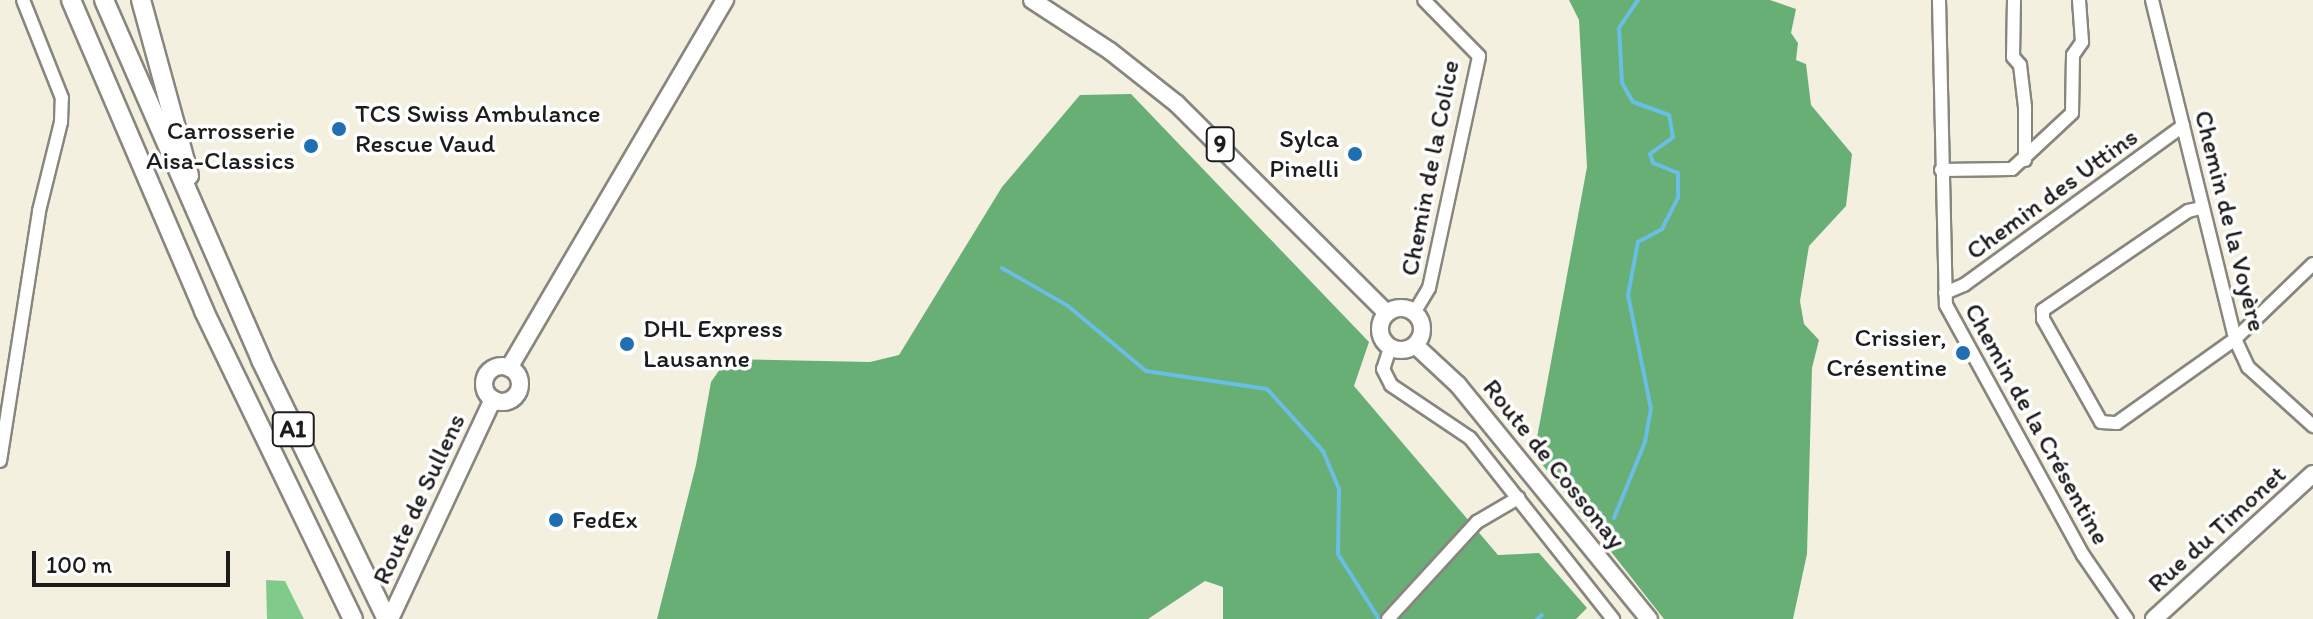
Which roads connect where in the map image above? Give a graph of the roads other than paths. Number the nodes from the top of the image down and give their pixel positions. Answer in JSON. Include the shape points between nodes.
{"nodes":[{"id":1,"x":23,"y":0,"type":"edge"},
{"id":2,"x":71,"y":0,"type":"edge"},
{"id":3,"x":104,"y":0,"type":"edge"},
{"id":4,"x":141,"y":0,"type":"edge"},
{"id":5,"x":725,"y":0,"type":"edge"},
{"id":6,"x":1032,"y":0,"type":"edge"},
{"id":7,"x":1424,"y":0,"type":"edge"},
{"id":8,"x":1939,"y":0,"type":"edge"},
{"id":9,"x":2014,"y":0,"type":"edge"},
{"id":10,"x":2079,"y":0,"type":"edge"},
{"id":11,"x":2152,"y":0,"type":"edge"},
{"id":12,"x":2183,"y":126,"type":"junction"},
{"id":13,"x":2025,"y":160,"type":"junction"},
{"id":14,"x":1941,"y":170,"type":"junction"},
{"id":15,"x":2201,"y":208,"type":"junction"},
{"id":16,"x":206,"y":236,"type":"junction"},
{"id":17,"x":2313,"y":264,"type":"edge"},
{"id":18,"x":1945,"y":293,"type":"junction"},
{"id":19,"x":1387,"y":313,"type":"junction"},
{"id":20,"x":1414,"y":313,"type":"junction"},
{"id":21,"x":2235,"y":339,"type":"junction"},
{"id":22,"x":1415,"y":345,"type":"junction"},
{"id":23,"x":1390,"y":348,"type":"junction"},
{"id":24,"x":509,"y":368,"type":"junction"},
{"id":25,"x":493,"y":399,"type":"junction"},
{"id":26,"x":2313,"y":426,"type":"edge"},
{"id":27,"x":0,"y":461,"type":"edge"},
{"id":28,"x":2313,"y":474,"type":"edge"},
{"id":29,"x":1518,"y":498,"type":"junction"},
{"id":30,"x":353,"y":619,"type":"edge"},
{"id":31,"x":389,"y":619,"type":"edge"},
{"id":32,"x":1388,"y":619,"type":"edge"},
{"id":33,"x":1613,"y":619,"type":"edge"},
{"id":34,"x":1649,"y":619,"type":"edge"},
{"id":35,"x":2127,"y":619,"type":"edge"},
{"id":36,"x":2154,"y":619,"type":"edge"}],
"edges":[{"from":1,"to":27,"type":"street","via":[[62,98],[61,122],[39,211]]},
{"from":2,"to":30,"type":"highway","number":"A1","via":[[222,349]]},
{"from":3,"to":16,"type":"highway","number":"A1"},
{"from":4,"to":16,"type":"highway"},
{"from":5,"to":24,"type":"main road"},
{"from":6,"to":19,"type":"main road","number":"9","via":[[1110,51],[1177,104]]},
{"from":7,"to":20,"type":"street","name":"Chemin de la Colice","via":[[1479,56],[1429,288]]},
{"from":8,"to":14,"type":"street","name":"Chemin de la Crésentine"},
{"from":9,"to":13,"type":"street","via":[[2013,57],[2020,65],[2025,107]]},
{"from":10,"to":13,"type":"street","via":[[2082,42],[2073,55],[2072,113]]},
{"from":11,"to":12,"type":"street","name":"Chemin de la Voyère"},
{"from":12,"to":15,"type":"street","name":"Chemin de la Voyère"},
{"from":12,"to":18,"type":"street","name":"Chemin des Uttins","via":[[1964,285]]},
{"from":13,"to":14,"type":"street","via":[[2012,169]]},
{"from":14,"to":18,"type":"street","name":"Chemin de la Crésentine"},
{"from":15,"to":21,"type":"street","name":"Chemin de la Voyère"},
{"from":15,"to":21,"type":"street","via":[[2188,211],[2049,303],[2043,319],[2101,422],[2109,425]]},
{"from":16,"to":31,"type":"highway","number":"A1"},
{"from":17,"to":21,"type":"street"},
{"from":18,"to":35,"type":"street","name":"Chemin de la Crésentine","via":[[1953,320],[2010,426],[2027,446],[2083,555]]},
{"from":19,"to":20,"type":"main road"},
{"from":19,"to":23,"type":"main road","via":[[1380,331]]},
{"from":20,"to":22,"type":"main road","via":[[1421,325]]},
{"from":21,"to":26,"type":"street","name":"Chemin de la Voyère","via":[[2248,367]]},
{"from":22,"to":23,"type":"main road"},
{"from":22,"to":34,"type":"main road","name":"Route de Cossonay","via":[[1458,385]]},
{"from":23,"to":29,"type":"street","via":[[1383,369],[1391,385],[1461,430]]},
{"from":24,"to":25,"type":"main road","via":[[487,375],[486,391]]},
{"from":24,"to":25,"type":"main road","via":[[518,375],[518,393],[509,400]]},
{"from":25,"to":31,"type":"main road","name":"Route de Sullens"},
{"from":28,"to":36,"type":"main road","name":"Rue du Timonet"},
{"from":29,"to":32,"type":"street","via":[[1477,522]]},
{"from":29,"to":33,"type":"street"}]}
